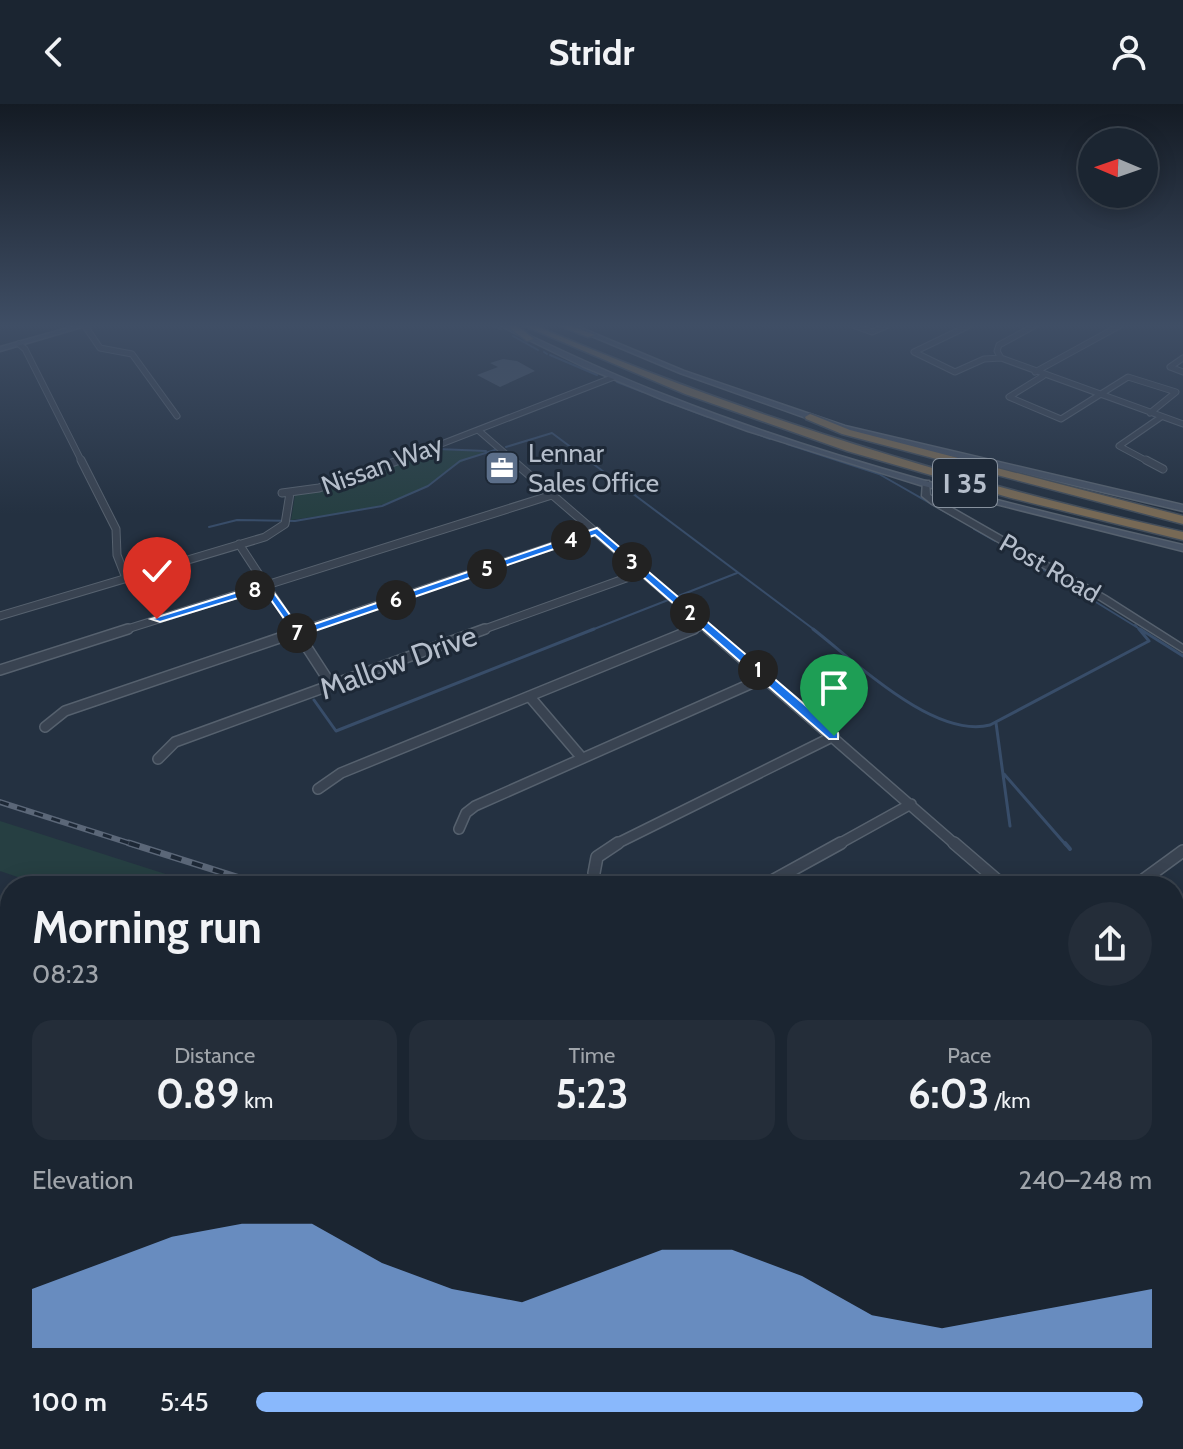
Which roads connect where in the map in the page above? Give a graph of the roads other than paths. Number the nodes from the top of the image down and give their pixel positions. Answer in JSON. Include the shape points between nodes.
{"nodes":[{"id":1,"x":45,"y":389,"type":"edge"},
{"id":2,"x":157,"y":389,"type":"edge"},
{"id":3,"x":584,"y":389,"type":"edge"},
{"id":4,"x":646,"y":389,"type":"edge"},
{"id":5,"x":676,"y":389,"type":"edge"},
{"id":6,"x":699,"y":389,"type":"edge"},
{"id":7,"x":735,"y":389,"type":"edge"},
{"id":8,"x":1022,"y":389,"type":"edge"},
{"id":9,"x":1081,"y":389,"type":"edge"},
{"id":10,"x":1110,"y":389,"type":"edge"},
{"id":11,"x":1166,"y":389,"type":"edge"},
{"id":12,"x":1100,"y":395,"type":"junction"},
{"id":13,"x":1150,"y":413,"type":"junction"},
{"id":14,"x":177,"y":416,"type":"dead end"},
{"id":15,"x":810,"y":417,"type":"junction"},
{"id":16,"x":1161,"y":417,"type":"junction"},
{"id":17,"x":1183,"y":424,"type":"edge"},
{"id":18,"x":478,"y":430,"type":"junction"},
{"id":19,"x":1163,"y":469,"type":"dead end"},
{"id":20,"x":926,"y":483,"type":"junction"},
{"id":21,"x":555,"y":494,"type":"junction"},
{"id":22,"x":1183,"y":508,"type":"edge"},
{"id":23,"x":1037,"y":513,"type":"joint"},
{"id":24,"x":1183,"y":523,"type":"edge"},
{"id":25,"x":597,"y":531,"type":"junction"},
{"id":26,"x":1183,"y":536,"type":"edge"},
{"id":27,"x":239,"y":544,"type":"junction"},
{"id":28,"x":1183,"y":546,"type":"edge"},
{"id":29,"x":643,"y":572,"type":"junction"},
{"id":30,"x":126,"y":578,"type":"junction"},
{"id":31,"x":267,"y":586,"type":"junction"},
{"id":32,"x":0,"y":616,"type":"edge"},
{"id":33,"x":705,"y":625,"type":"junction"},
{"id":34,"x":297,"y":633,"type":"junction"},
{"id":35,"x":1183,"y":649,"type":"edge"},
{"id":36,"x":0,"y":670,"type":"edge"},
{"id":37,"x":766,"y":677,"type":"junction"},
{"id":38,"x":332,"y":686,"type":"junction"},
{"id":39,"x":530,"y":697,"type":"junction"},
{"id":40,"x":45,"y":727,"type":"dead end"},
{"id":41,"x":834,"y":736,"type":"junction"},
{"id":42,"x":582,"y":758,"type":"junction"},
{"id":43,"x":158,"y":759,"type":"dead end"},
{"id":44,"x":318,"y":789,"type":"dead end"},
{"id":45,"x":911,"y":804,"type":"junction"},
{"id":46,"x":459,"y":829,"type":"dead end"},
{"id":47,"x":1183,"y":851,"type":"edge"},
{"id":48,"x":594,"y":873,"type":"dead end"},
{"id":49,"x":781,"y":876,"type":"edge"},
{"id":50,"x":990,"y":876,"type":"edge"},
{"id":51,"x":1151,"y":876,"type":"edge"}],
"edges":[{"from":1,"to":30,"type":"street","via":[[116,529],[117,555]]},
{"from":2,"to":14,"type":"street"},
{"from":3,"to":18,"type":"street","name":"Nissan Way"},
{"from":4,"to":20,"type":"main road","via":[[800,445]]},
{"from":5,"to":26,"type":"highway","number":"I 35","via":[[827,443]]},
{"from":6,"to":24,"type":"highway","number":"I 35","via":[[797,424],[1008,485]]},
{"from":7,"to":15,"type":"main road"},
{"from":8,"to":12,"type":"street","via":[[1009,397],[1061,419]]},
{"from":9,"to":12,"type":"street"},
{"from":10,"to":12,"type":"street"},
{"from":11,"to":13,"type":"street","via":[[1176,392]]},
{"from":12,"to":13,"type":"street"},
{"from":13,"to":16,"type":"street"},
{"from":15,"to":22,"type":"main road"},
{"from":15,"to":24,"type":"highway","via":[[846,432]]},
{"from":16,"to":17,"type":"street"},
{"from":16,"to":19,"type":"street","via":[[1119,446]]},
{"from":18,"to":21,"type":"street"},
{"from":18,"to":27,"type":"street","name":"Nissan Way","via":[[319,488],[286,493],[286,521],[265,537]]},
{"from":20,"to":23,"type":"main road"},
{"from":20,"to":35,"type":"street","name":"Post Road","via":[[926,496],[935,502]]},
{"from":21,"to":25,"type":"street"},
{"from":21,"to":31,"type":"street"},
{"from":23,"to":28,"type":"highway"},
{"from":25,"to":29,"type":"street"},
{"from":25,"to":34,"type":"street"},
{"from":27,"to":30,"type":"street"},
{"from":27,"to":31,"type":"street"},
{"from":29,"to":33,"type":"street"},
{"from":29,"to":38,"type":"street","name":"Mallow Drive"},
{"from":30,"to":32,"type":"street"},
{"from":31,"to":34,"type":"street"},
{"from":31,"to":36,"type":"street"},
{"from":33,"to":37,"type":"street"},
{"from":33,"to":39,"type":"street"},
{"from":34,"to":38,"type":"street"},
{"from":34,"to":40,"type":"street","via":[[65,711]]},
{"from":37,"to":41,"type":"street"},
{"from":37,"to":42,"type":"street"},
{"from":38,"to":43,"type":"street","name":"Mallow Drive","via":[[175,742]]},
{"from":39,"to":42,"type":"street"},
{"from":39,"to":44,"type":"street","via":[[341,773]]},
{"from":41,"to":45,"type":"street"},
{"from":41,"to":48,"type":"street","via":[[603,850]]},
{"from":42,"to":46,"type":"street","via":[[475,806]]},
{"from":45,"to":49,"type":"street"},
{"from":45,"to":50,"type":"street"},
{"from":47,"to":51,"type":"street"}]}
